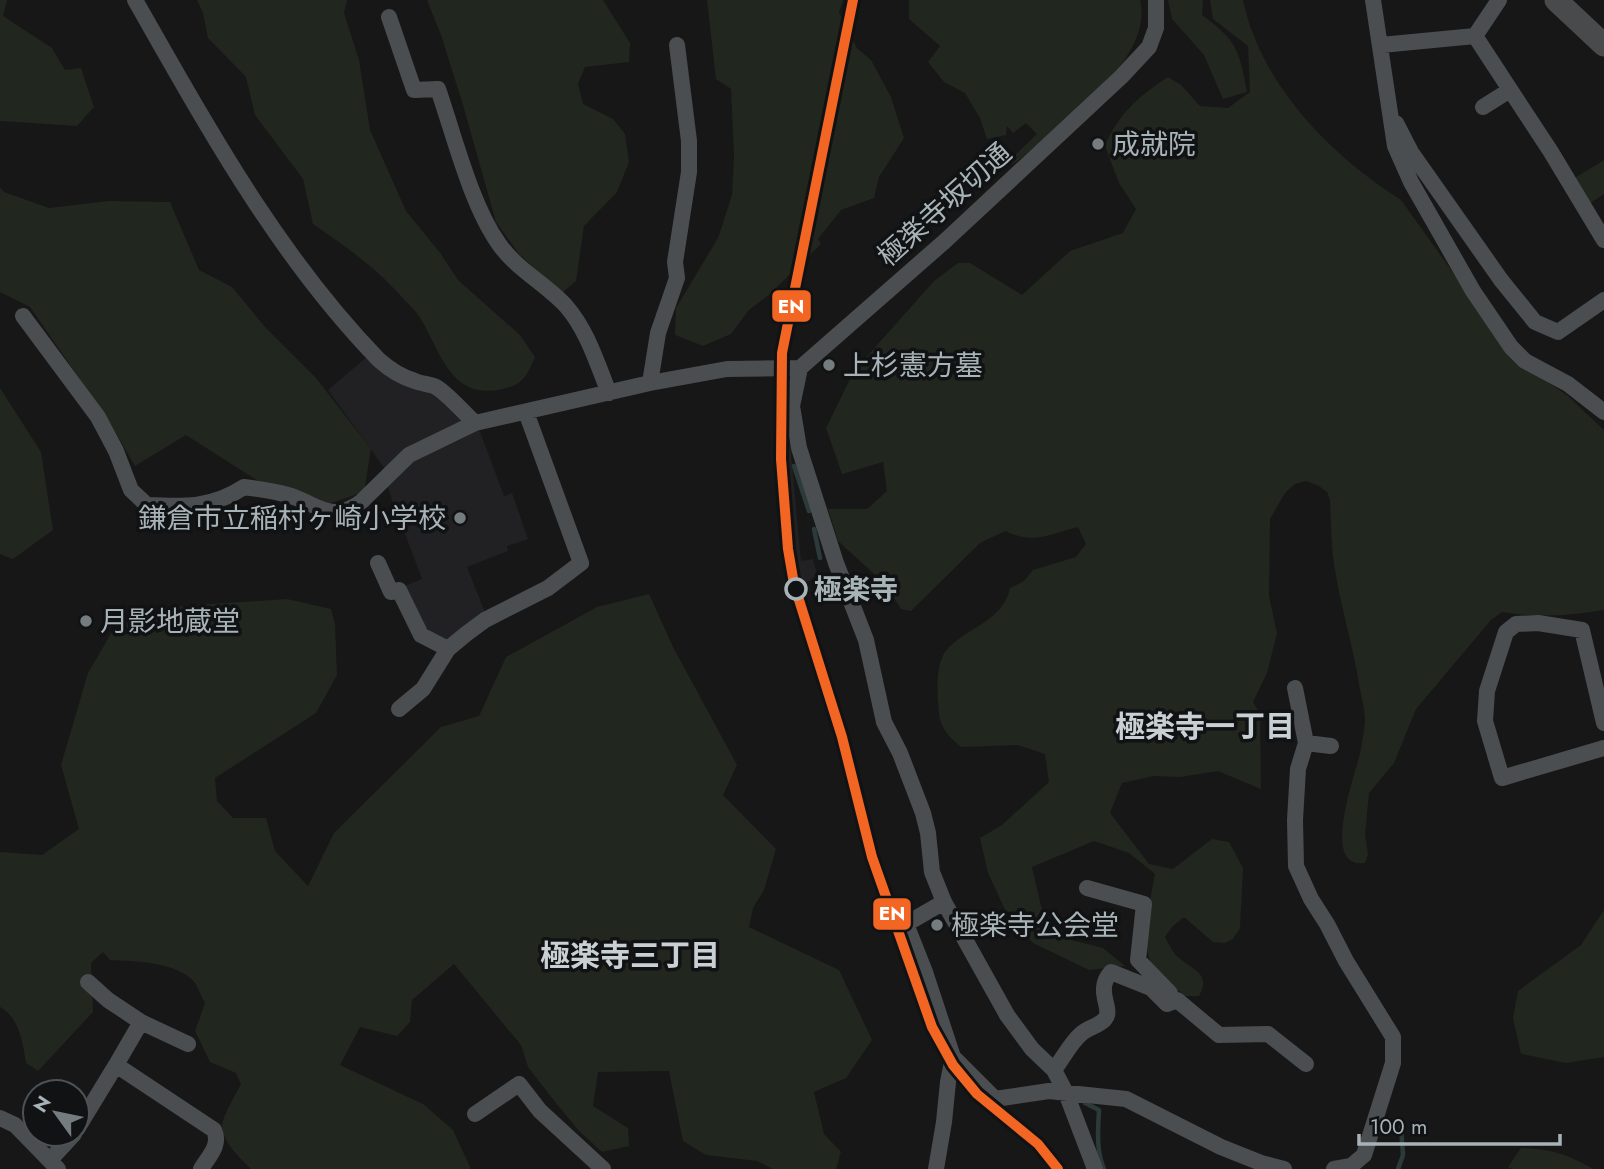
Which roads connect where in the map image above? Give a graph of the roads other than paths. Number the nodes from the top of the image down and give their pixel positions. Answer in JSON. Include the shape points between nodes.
{"nodes":[{"id":1,"x":135,"y":0,"type":"edge"},
{"id":2,"x":1156,"y":0,"type":"edge"},
{"id":3,"x":1373,"y":0,"type":"edge"},
{"id":4,"x":1499,"y":0,"type":"edge"},
{"id":5,"x":1556,"y":0,"type":"edge"},
{"id":6,"x":389,"y":16,"type":"dead end"},
{"id":7,"x":1475,"y":36,"type":"junction"},
{"id":8,"x":677,"y":45,"type":"dead end"},
{"id":9,"x":1381,"y":45,"type":"junction"},
{"id":10,"x":1604,"y":45,"type":"edge"},
{"id":11,"x":1510,"y":90,"type":"junction"},
{"id":12,"x":1483,"y":107,"type":"dead end"},
{"id":13,"x":1392,"y":115,"type":"junction"},
{"id":14,"x":1604,"y":240,"type":"edge"},
{"id":15,"x":1604,"y":300,"type":"edge"},
{"id":16,"x":23,"y":316,"type":"dead end"},
{"id":17,"x":796,"y":367,"type":"junction"},
{"id":18,"x":650,"y":383,"type":"junction"},
{"id":19,"x":608,"y":393,"type":"junction"},
{"id":20,"x":526,"y":412,"type":"junction"},
{"id":21,"x":1604,"y":412,"type":"edge"},
{"id":22,"x":475,"y":423,"type":"junction"},
{"id":23,"x":378,"y":563,"type":"dead end"},
{"id":24,"x":449,"y":649,"type":"junction"},
{"id":25,"x":1296,"y":688,"type":"dead end"},
{"id":26,"x":399,"y":709,"type":"dead end"},
{"id":27,"x":1604,"y":723,"type":"edge"},
{"id":28,"x":1306,"y":743,"type":"junction"},
{"id":29,"x":1331,"y":746,"type":"dead end"},
{"id":30,"x":1604,"y":748,"type":"edge"},
{"id":31,"x":1087,"y":888,"type":"dead end"},
{"id":32,"x":944,"y":902,"type":"junction"},
{"id":33,"x":88,"y":982,"type":"dead end"},
{"id":34,"x":1177,"y":1000,"type":"junction"},
{"id":35,"x":141,"y":1022,"type":"junction"},
{"id":36,"x":188,"y":1044,"type":"dead end"},
{"id":37,"x":953,"y":1057,"type":"junction"},
{"id":38,"x":1306,"y":1064,"type":"dead end"},
{"id":39,"x":116,"y":1065,"type":"junction"},
{"id":40,"x":1054,"y":1070,"type":"junction"},
{"id":41,"x":1066,"y":1093,"type":"junction"},
{"id":42,"x":91,"y":1106,"type":"edge"},
{"id":43,"x":475,"y":1114,"type":"dead end"},
{"id":44,"x":0,"y":1118,"type":"edge"},
{"id":45,"x":65,"y":1148,"type":"edge"},
{"id":46,"x":54,"y":1165,"type":"edge"},
{"id":47,"x":201,"y":1169,"type":"edge"},
{"id":48,"x":603,"y":1169,"type":"edge"},
{"id":49,"x":936,"y":1169,"type":"edge"},
{"id":50,"x":1095,"y":1169,"type":"edge"},
{"id":51,"x":1284,"y":1169,"type":"edge"},
{"id":52,"x":1334,"y":1169,"type":"edge"}],
"edges":[{"from":1,"to":22,"type":"street","via":[[230,166],[340,315],[381,362],[394,372],[436,387]]},
{"from":2,"to":17,"type":"street","name":"極楽寺坂切通","via":[[1156,28],[1149,47],[1121,77],[945,241]]},
{"from":3,"to":9,"type":"street"},
{"from":4,"to":7,"type":"street"},
{"from":5,"to":10,"type":"highway"},
{"from":6,"to":19,"type":"street","via":[[414,90],[438,89],[486,222],[500,246],[567,307],[590,345]]},
{"from":7,"to":9,"type":"street"},
{"from":7,"to":11,"type":"street"},
{"from":8,"to":18,"type":"street","via":[[689,172],[675,262],[677,278],[658,333]]},
{"from":9,"to":13,"type":"street"},
{"from":11,"to":12,"type":"street"},
{"from":11,"to":14,"type":"street"},
{"from":13,"to":15,"type":"street","via":[[1411,152],[1535,322],[1558,332]]},
{"from":13,"to":21,"type":"street","via":[[1395,146],[1411,182],[1491,321],[1525,361],[1568,384]]},
{"from":16,"to":22,"type":"street","via":[[98,417],[131,491],[147,505],[191,507],[228,498],[244,487],[289,495],[338,513],[361,502],[409,455]]},
{"from":17,"to":18,"type":"street","via":[[727,369]]},
{"from":17,"to":32,"type":"street","via":[[792,407],[799,448],[866,640],[884,722],[923,813],[932,872]]},
{"from":18,"to":19,"type":"street"},
{"from":19,"to":20,"type":"street"},
{"from":20,"to":22,"type":"street"},
{"from":20,"to":24,"type":"street","via":[[581,563],[548,588],[485,620]]},
{"from":23,"to":24,"type":"street","via":[[391,592],[399,590],[421,635]]},
{"from":24,"to":26,"type":"street","via":[[423,689]]},
{"from":25,"to":28,"type":"street"},
{"from":27,"to":30,"type":"street","via":[[1582,630],[1538,623],[1516,624],[1506,632],[1487,691],[1485,721],[1503,778]]},
{"from":28,"to":29,"type":"street"},
{"from":28,"to":52,"type":"street","via":[[1298,769],[1296,866],[1393,1037],[1393,1063],[1364,1155],[1351,1166]]},
{"from":31,"to":34,"type":"street","via":[[1144,904],[1138,960]]},
{"from":32,"to":37,"type":"street","via":[[906,924]]},
{"from":32,"to":40,"type":"street","via":[[1007,1015]]},
{"from":33,"to":35,"type":"street"},
{"from":34,"to":38,"type":"street","via":[[1219,1035],[1268,1034]]},
{"from":34,"to":40,"type":"street","via":[[1167,1004],[1151,988],[1111,972],[1103,994],[1108,1012],[1105,1020],[1080,1034]]},
{"from":35,"to":36,"type":"street"},
{"from":35,"to":39,"type":"street"},
{"from":37,"to":41,"type":"street","via":[[995,1098]]},
{"from":37,"to":49,"type":"street"},
{"from":39,"to":42,"type":"street"},
{"from":39,"to":47,"type":"street","via":[[214,1130],[217,1144]]},
{"from":40,"to":41,"type":"street"},
{"from":41,"to":50,"type":"street"},
{"from":41,"to":51,"type":"street","via":[[1126,1099],[1221,1147]]},
{"from":43,"to":48,"type":"street","via":[[519,1084],[540,1111]]},
{"from":44,"to":46,"type":"street","via":[[15,1125]]},
{"from":45,"to":46,"type":"street"}]}
